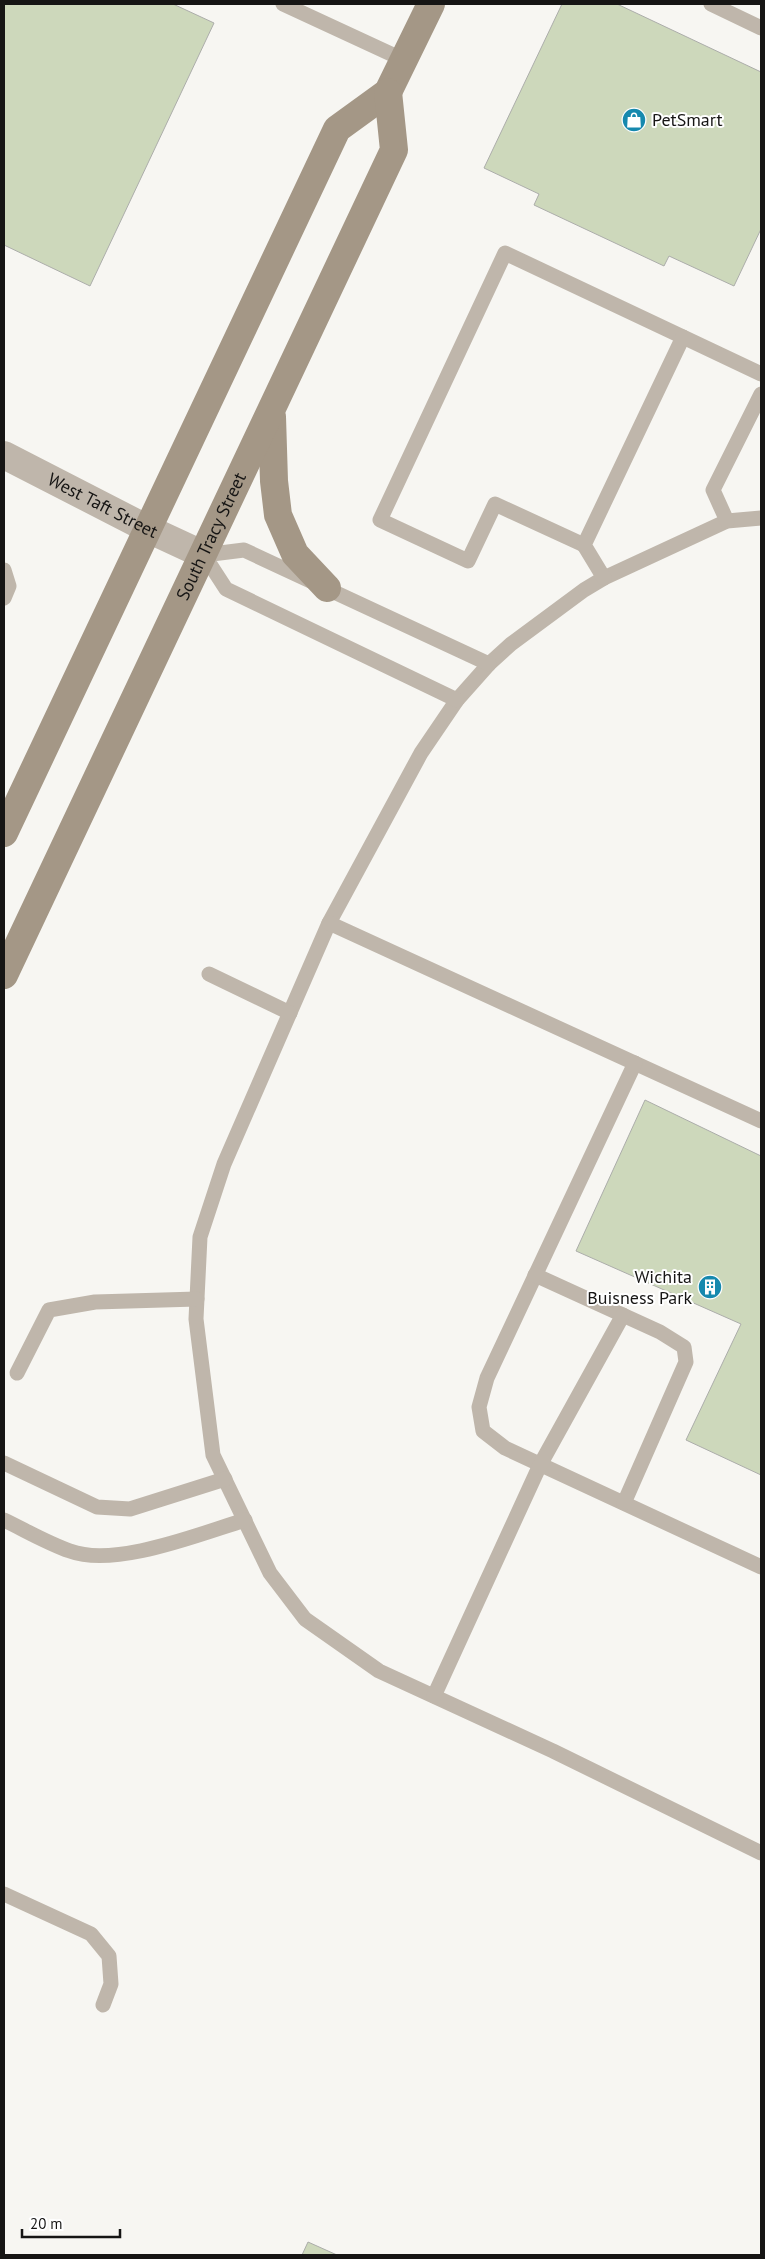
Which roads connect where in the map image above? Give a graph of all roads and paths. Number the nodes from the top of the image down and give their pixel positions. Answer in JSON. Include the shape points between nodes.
{"nodes":[{"id":1,"x":283,"y":4,"type":"edge"},
{"id":2,"x":431,"y":4,"type":"edge"},
{"id":3,"x":711,"y":4,"type":"edge"},
{"id":4,"x":761,"y":28,"type":"edge"},
{"id":5,"x":404,"y":60,"type":"junction"},
{"id":6,"x":388,"y":92,"type":"junction"},
{"id":7,"x":683,"y":337,"type":"junction"},
{"id":8,"x":761,"y":374,"type":"edge"},
{"id":9,"x":761,"y":394,"type":"edge"},
{"id":10,"x":272,"y":410,"type":"junction"},
{"id":11,"x":4,"y":455,"type":"edge"},
{"id":12,"x":761,"y":518,"type":"edge"},
{"id":13,"x":727,"y":521,"type":"junction"},
{"id":14,"x":148,"y":529,"type":"junction"},
{"id":15,"x":584,"y":546,"type":"junction"},
{"id":16,"x":204,"y":555,"type":"junction"},
{"id":17,"x":4,"y":570,"type":"edge"},
{"id":18,"x":604,"y":578,"type":"junction"},
{"id":19,"x":327,"y":588,"type":"junction"},
{"id":20,"x":4,"y":598,"type":"edge"},
{"id":21,"x":489,"y":664,"type":"junction"},
{"id":22,"x":457,"y":700,"type":"junction"},
{"id":23,"x":4,"y":833,"type":"edge"},
{"id":24,"x":330,"y":923,"type":"junction"},
{"id":25,"x":209,"y":974,"type":"dead end"},
{"id":26,"x":4,"y":975,"type":"edge"},
{"id":27,"x":290,"y":1013,"type":"junction"},
{"id":28,"x":635,"y":1063,"type":"junction"},
{"id":29,"x":761,"y":1121,"type":"edge"},
{"id":30,"x":535,"y":1275,"type":"junction"},
{"id":31,"x":197,"y":1299,"type":"junction"},
{"id":32,"x":623,"y":1315,"type":"junction"},
{"id":33,"x":17,"y":1373,"type":"dead end"},
{"id":34,"x":4,"y":1463,"type":"edge"},
{"id":35,"x":540,"y":1465,"type":"junction"},
{"id":36,"x":224,"y":1479,"type":"junction"},
{"id":37,"x":624,"y":1503,"type":"junction"},
{"id":38,"x":4,"y":1520,"type":"edge"},
{"id":39,"x":245,"y":1520,"type":"junction"},
{"id":40,"x":761,"y":1567,"type":"edge"},
{"id":41,"x":434,"y":1696,"type":"junction"},
{"id":42,"x":761,"y":1853,"type":"edge"},
{"id":43,"x":4,"y":1894,"type":"edge"},
{"id":44,"x":103,"y":2005,"type":"dead end"}],
"edges":[{"from":1,"to":5,"type":"lane"},
{"from":2,"to":5,"type":"street"},
{"from":3,"to":4,"type":"lane"},
{"from":5,"to":6,"type":"street"},
{"from":6,"to":10,"type":"street","name":"South Tracy Street","via":[[394,150]]},
{"from":6,"to":14,"type":"street","via":[[337,129]]},
{"from":7,"to":8,"type":"lane"},
{"from":7,"to":15,"type":"lane"},
{"from":7,"to":15,"type":"lane","via":[[505,253],[380,520],[468,561],[495,504]]},
{"from":9,"to":13,"type":"lane","via":[[713,490]]},
{"from":10,"to":16,"type":"street","name":"South Tracy Street"},
{"from":10,"to":19,"type":"street","via":[[278,515],[295,554]]},
{"from":11,"to":14,"type":"street","name":"West Taft Street"},
{"from":12,"to":13,"type":"lane"},
{"from":13,"to":18,"type":"lane"},
{"from":14,"to":16,"type":"street","name":"West Taft Street"},
{"from":14,"to":23,"type":"street"},
{"from":15,"to":18,"type":"lane"},
{"from":16,"to":19,"type":"lane","via":[[244,550]]},
{"from":16,"to":22,"type":"lane","via":[[226,589]]},
{"from":16,"to":26,"type":"street","name":"South Tracy Street"},
{"from":17,"to":20,"type":"lane","via":[[9,586]]},
{"from":18,"to":21,"type":"lane","via":[[511,644]]},
{"from":19,"to":21,"type":"lane"},
{"from":21,"to":22,"type":"lane"},
{"from":22,"to":24,"type":"lane","via":[[421,753]]},
{"from":24,"to":27,"type":"lane"},
{"from":24,"to":28,"type":"lane"},
{"from":25,"to":27,"type":"lane"},
{"from":27,"to":31,"type":"lane","via":[[224,1164],[200,1237]]},
{"from":28,"to":29,"type":"lane"},
{"from":28,"to":30,"type":"lane"},
{"from":30,"to":32,"type":"lane"},
{"from":30,"to":35,"type":"lane","via":[[486,1378],[479,1407],[483,1430],[505,1448]]},
{"from":31,"to":33,"type":"lane","via":[[96,1302],[50,1310]]},
{"from":31,"to":36,"type":"lane","via":[[196,1319],[213,1455]]},
{"from":32,"to":35,"type":"lane"},
{"from":32,"to":37,"type":"lane","via":[[684,1347],[686,1362]]},
{"from":34,"to":36,"type":"lane","via":[[97,1507],[130,1508]]},
{"from":35,"to":37,"type":"lane"},
{"from":35,"to":41,"type":"lane"},
{"from":36,"to":39,"type":"lane"},
{"from":37,"to":40,"type":"lane"},
{"from":38,"to":39,"type":"lane","via":[[71,1552],[102,1557],[124,1555]]},
{"from":39,"to":41,"type":"lane","via":[[270,1573],[305,1619],[378,1671]]},
{"from":41,"to":42,"type":"lane"},
{"from":43,"to":44,"type":"lane","via":[[91,1934],[109,1956],[111,1984]]}]}
